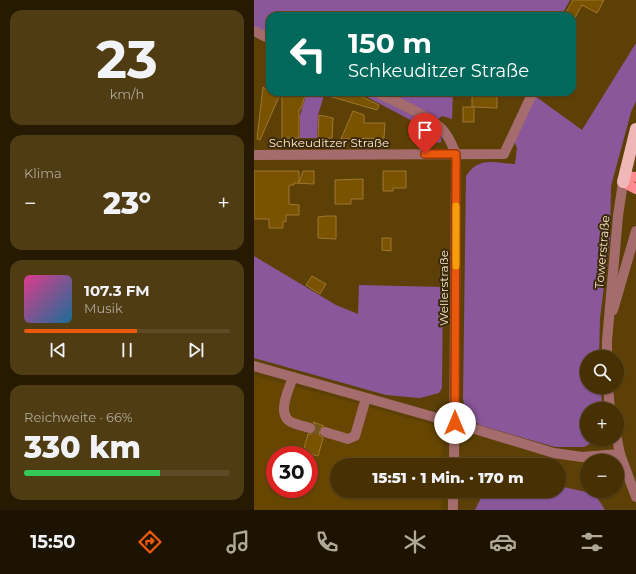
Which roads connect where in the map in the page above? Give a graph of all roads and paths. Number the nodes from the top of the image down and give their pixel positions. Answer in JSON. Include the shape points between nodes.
{"nodes":[{"id":1,"x":254,"y":31,"type":"edge"},
{"id":2,"x":266,"y":37,"type":"edge"},
{"id":3,"x":384,"y":96,"type":"edge"},
{"id":4,"x":531,"y":96,"type":"edge"},
{"id":5,"x":636,"y":129,"type":"edge"},
{"id":6,"x":456,"y":154,"type":"junction"},
{"id":7,"x":254,"y":155,"type":"edge"},
{"id":8,"x":628,"y":179,"type":"edge"},
{"id":9,"x":636,"y":189,"type":"edge"},
{"id":10,"x":636,"y":231,"type":"edge"},
{"id":11,"x":608,"y":323,"type":"junction"},
{"id":12,"x":607,"y":350,"type":"edge"},
{"id":13,"x":254,"y":366,"type":"edge"},
{"id":14,"x":293,"y":377,"type":"junction"},
{"id":15,"x":366,"y":398,"type":"junction"},
{"id":16,"x":455,"y":423,"type":"junction"},
{"id":17,"x":310,"y":428,"type":"tunnel mouth"},
{"id":18,"x":325,"y":432,"type":"tunnel mouth"},
{"id":19,"x":618,"y":446,"type":"edge"},
{"id":20,"x":620,"y":454,"type":"edge"},
{"id":21,"x":580,"y":457,"type":"edge"},
{"id":22,"x":454,"y":458,"type":"edge"},
{"id":23,"x":624,"y":465,"type":"edge"},
{"id":24,"x":636,"y":497,"type":"edge"},
{"id":25,"x":453,"y":498,"type":"edge"},
{"id":26,"x":452,"y":510,"type":"edge"}],
"edges":[{"from":1,"to":2,"type":"street"},
{"from":3,"to":6,"type":"street","via":[[441,128],[450,139]]},
{"from":4,"to":6,"type":"street","name":"Schkeuditzer Straße","via":[[504,154]]},
{"from":5,"to":8,"type":"highway"},
{"from":6,"to":7,"type":"street","name":"Schkeuditzer Straße"},
{"from":6,"to":16,"type":"street","name":"Wellerstraße"},
{"from":8,"to":9,"type":"main road"},
{"from":8,"to":11,"type":"street","name":"Towerstraße","via":[[618,216]]},
{"from":10,"to":11,"type":"street","name":"Towerstraße","via":[[616,304]]},
{"from":11,"to":12,"type":"street","name":"Towerstraße"},
{"from":13,"to":14,"type":"street"},
{"from":14,"to":15,"type":"street"},
{"from":14,"to":17,"type":"street","via":[[284,407],[285,415],[290,422]]},
{"from":15,"to":16,"type":"street"},
{"from":15,"to":18,"type":"street","via":[[355,436],[348,439]]},
{"from":16,"to":21,"type":"street","via":[[554,453]]},
{"from":16,"to":22,"type":"street","name":"Wellerstraße"},
{"from":19,"to":20,"type":"street"},
{"from":23,"to":24,"type":"street"},
{"from":25,"to":26,"type":"street"}]}
